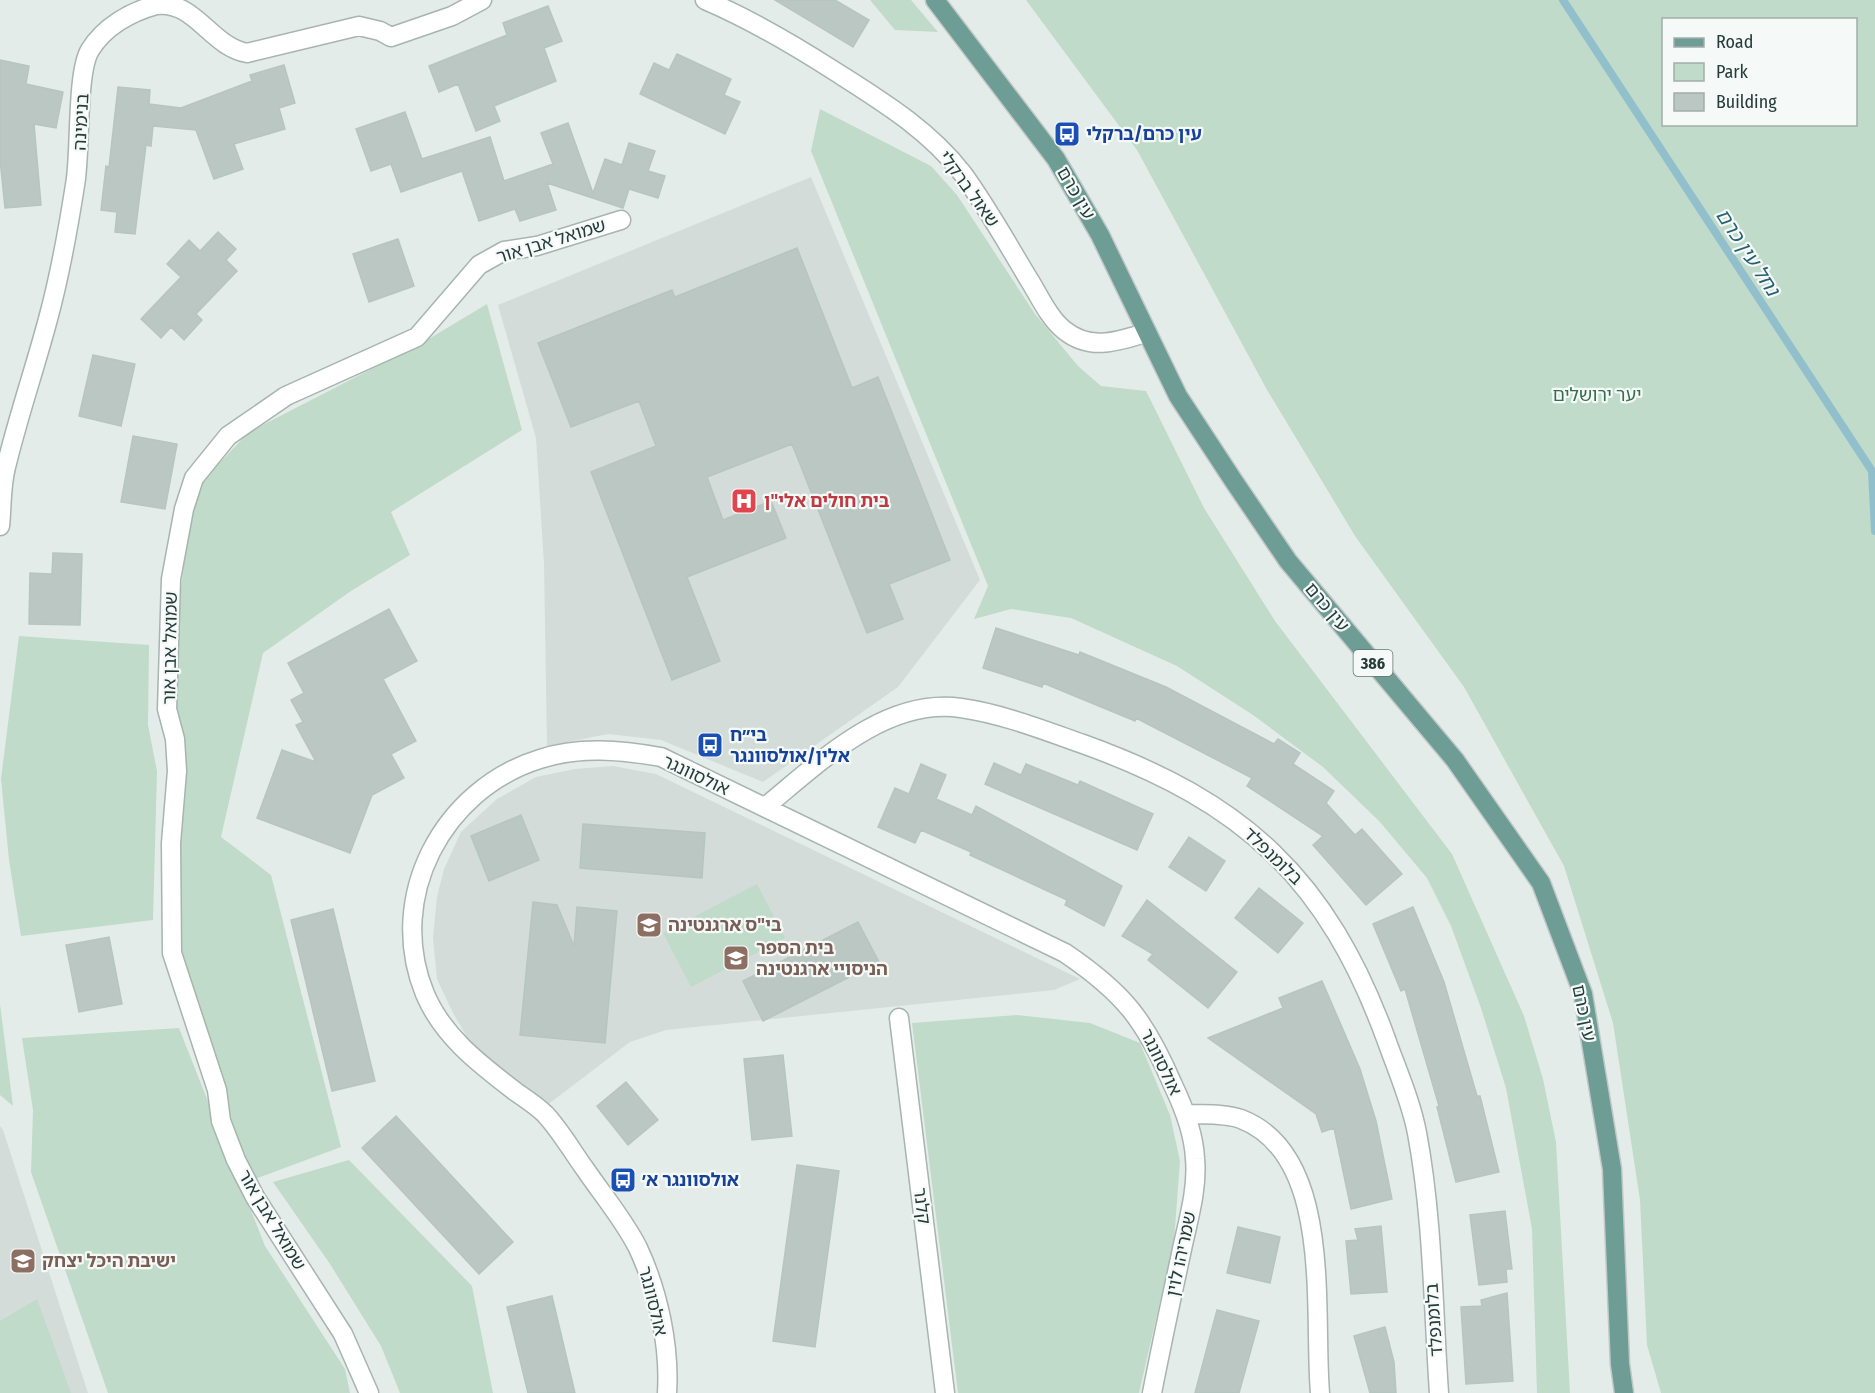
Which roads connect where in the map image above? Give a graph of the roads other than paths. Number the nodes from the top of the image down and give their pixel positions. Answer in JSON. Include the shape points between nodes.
{"nodes":[{"id":1,"x":482,"y":0,"type":"edge"},
{"id":2,"x":705,"y":0,"type":"edge"},
{"id":3,"x":935,"y":0,"type":"edge"},
{"id":4,"x":621,"y":220,"type":"dead end"},
{"id":5,"x":1145,"y":333,"type":"junction"},
{"id":6,"x":0,"y":526,"type":"edge"},
{"id":7,"x":765,"y":807,"type":"junction"},
{"id":8,"x":899,"y":1018,"type":"dead end"},
{"id":9,"x":1186,"y":1114,"type":"junction"},
{"id":10,"x":369,"y":1393,"type":"edge"},
{"id":11,"x":667,"y":1393,"type":"edge"},
{"id":12,"x":945,"y":1393,"type":"edge"},
{"id":13,"x":1152,"y":1393,"type":"edge"},
{"id":14,"x":1320,"y":1393,"type":"edge"},
{"id":15,"x":1439,"y":1393,"type":"edge"},
{"id":16,"x":1624,"y":1393,"type":"edge"}],
"edges":[{"from":1,"to":6,"type":"street","name":"בנימינה","via":[[432,24],[390,37],[359,26],[247,53],[232,50],[184,7],[158,4],[110,26],[89,51],[79,166],[65,249],[5,470]]},
{"from":2,"to":5,"type":"street","name":"שאול ברקלי","via":[[775,34],[916,126],[962,174],[1063,329],[1080,341],[1095,344],[1109,344]]},
{"from":3,"to":5,"type":"main road","name":"עין כרם","number":"386","via":[[1056,159],[1100,235]]},
{"from":4,"to":10,"type":"street","name":"שמואל אבן אור","via":[[537,246],[504,251],[479,265],[417,337],[286,396],[228,436],[194,478],[184,509],[171,579],[167,697],[177,771],[171,843],[172,953],[236,1160],[255,1197],[343,1334]]},
{"from":5,"to":16,"type":"main road","name":"עין כרם","number":"386","via":[[1178,396],[1288,561],[1455,760],[1541,883],[1583,994],[1612,1169]]},
{"from":7,"to":9,"type":"street","name":"אולסוונגר","via":[[1065,953],[1099,976],[1148,1030]]},
{"from":7,"to":11,"type":"street","name":"אולסוונגר","via":[[661,757],[626,751],[580,751],[541,758],[505,773],[473,796],[446,824],[427,858],[416,891],[413,929],[417,964],[425,994],[442,1024],[468,1055],[545,1114],[637,1246],[662,1325]]},
{"from":7,"to":15,"type":"street","name":"בלומנפלד","via":[[837,749],[884,722],[913,710],[958,707],[1021,722],[1149,771],[1200,797],[1265,844],[1303,883],[1330,920],[1378,1016],[1417,1130],[1425,1186]]},
{"from":8,"to":12,"type":"street","name":"קלנר"},
{"from":9,"to":13,"type":"street","name":"שמריהו לוין","via":[[1196,1160],[1191,1208]]},
{"from":9,"to":14,"type":"street","via":[[1238,1118],[1264,1131],[1284,1151],[1297,1173],[1308,1205],[1312,1236]]}]}
